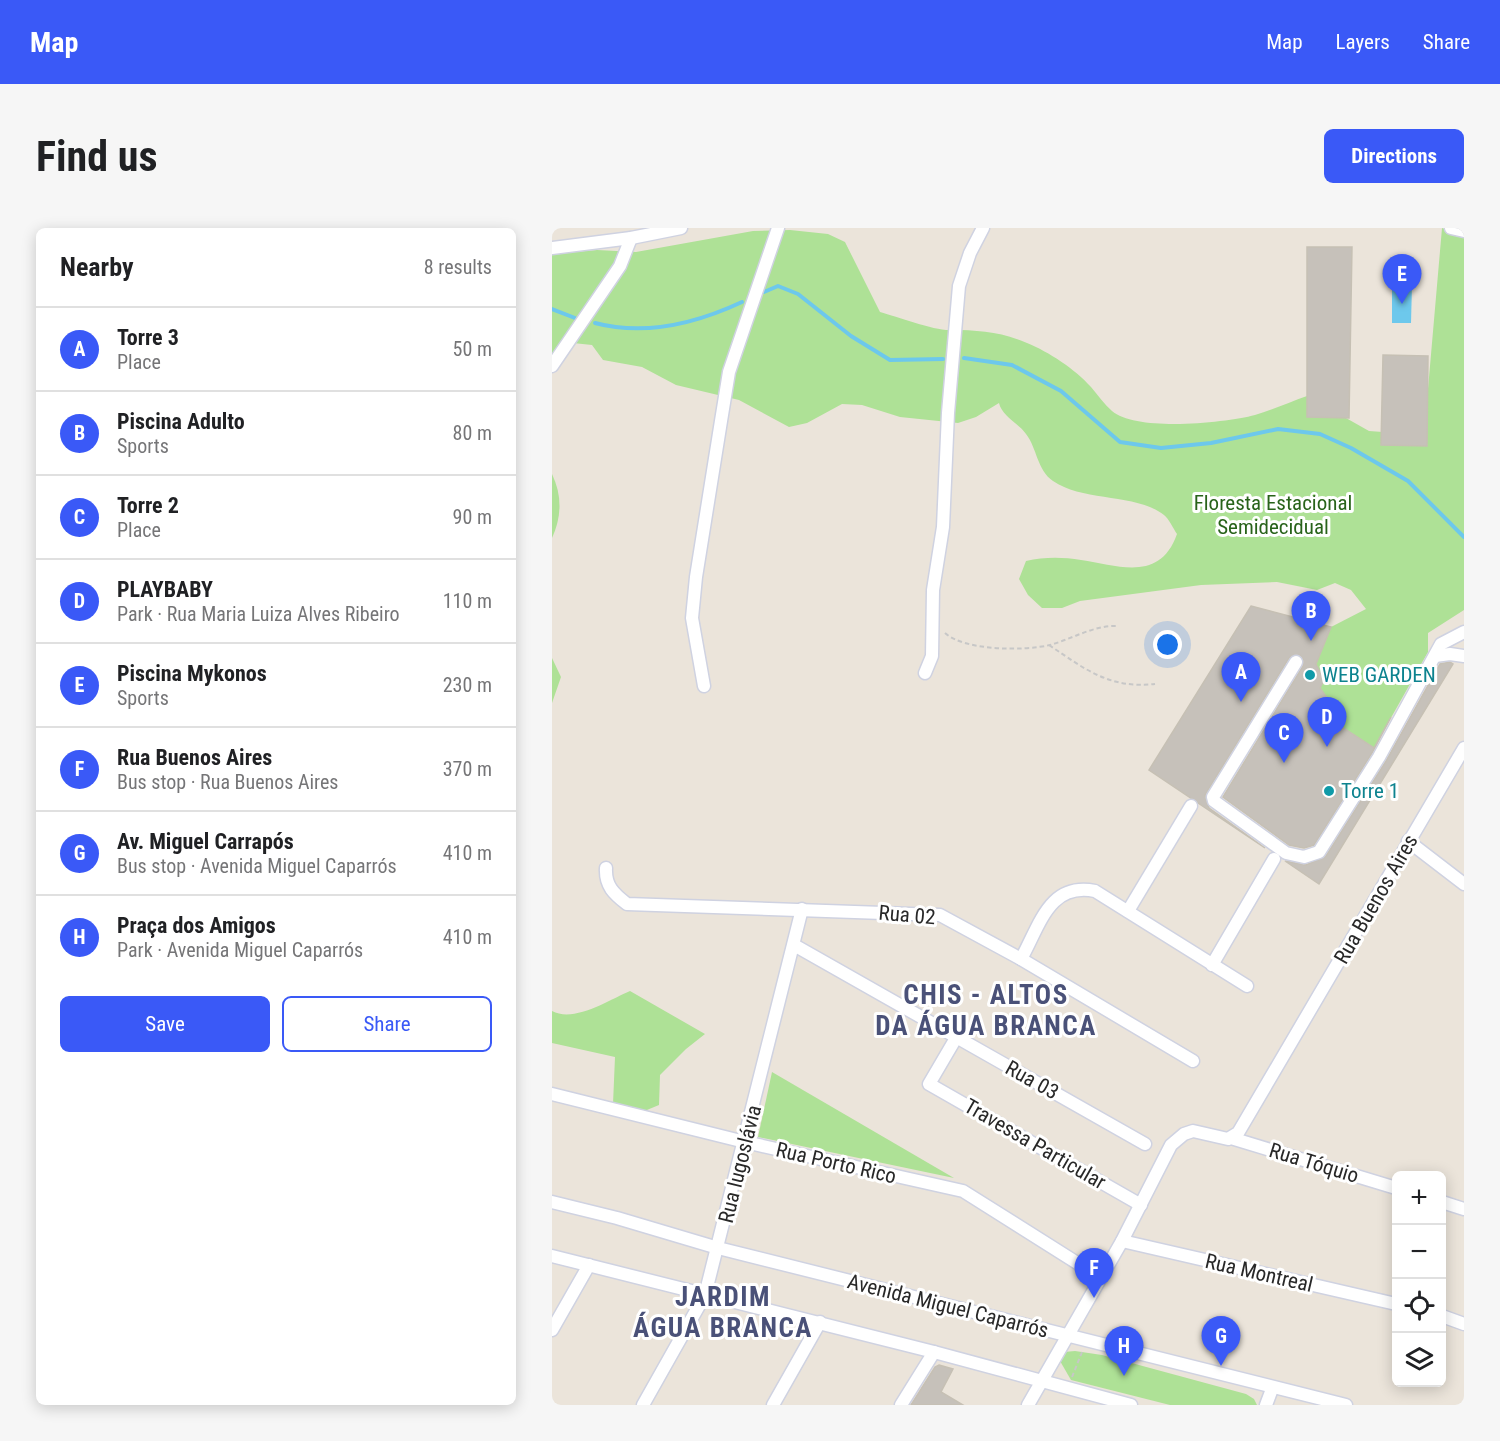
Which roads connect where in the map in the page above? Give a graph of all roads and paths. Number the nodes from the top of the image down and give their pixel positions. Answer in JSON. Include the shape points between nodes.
{"nodes":[{"id":1,"x":681,"y":228,"type":"edge"},
{"id":2,"x":778,"y":228,"type":"edge"},
{"id":3,"x":983,"y":228,"type":"edge"},
{"id":4,"x":631,"y":238,"type":"junction"},
{"id":5,"x":552,"y":248,"type":"edge"},
{"id":6,"x":552,"y":366,"type":"edge"},
{"id":7,"x":932,"y":613,"type":"junction"},
{"id":8,"x":1118,"y":626,"type":"dead end"},
{"id":9,"x":1464,"y":632,"type":"edge"},
{"id":10,"x":1048,"y":645,"type":"junction"},
{"id":11,"x":1435,"y":656,"type":"junction"},
{"id":12,"x":1464,"y":656,"type":"edge"},
{"id":13,"x":1296,"y":662,"type":"dead end"},
{"id":14,"x":925,"y":673,"type":"dead end"},
{"id":15,"x":1155,"y":684,"type":"dead end"},
{"id":16,"x":704,"y":686,"type":"dead end"},
{"id":17,"x":1464,"y":748,"type":"edge"},
{"id":18,"x":1191,"y":806,"type":"dead end"},
{"id":19,"x":1408,"y":841,"type":"junction"},
{"id":20,"x":1274,"y":859,"type":"dead end"},
{"id":21,"x":606,"y":868,"type":"dead end"},
{"id":22,"x":1464,"y":884,"type":"edge"},
{"id":23,"x":802,"y":909,"type":"junction"},
{"id":24,"x":1128,"y":911,"type":"junction"},
{"id":25,"x":794,"y":945,"type":"junction"},
{"id":26,"x":1021,"y":959,"type":"junction"},
{"id":27,"x":1212,"y":965,"type":"junction"},
{"id":28,"x":1247,"y":986,"type":"dead end"},
{"id":29,"x":956,"y":1038,"type":"junction"},
{"id":30,"x":1192,"y":1061,"type":"dead end"},
{"id":31,"x":552,"y":1094,"type":"edge"},
{"id":32,"x":1231,"y":1138,"type":"junction"},
{"id":33,"x":746,"y":1142,"type":"junction"},
{"id":34,"x":1145,"y":1144,"type":"dead end"},
{"id":35,"x":1392,"y":1187,"type":"edge"},
{"id":36,"x":552,"y":1202,"type":"edge"},
{"id":37,"x":1446,"y":1203,"type":"edge"},
{"id":38,"x":1141,"y":1205,"type":"junction"},
{"id":39,"x":1464,"y":1209,"type":"edge"},
{"id":40,"x":1122,"y":1241,"type":"junction"},
{"id":41,"x":718,"y":1248,"type":"junction"},
{"id":42,"x":552,"y":1256,"type":"edge"},
{"id":43,"x":589,"y":1265,"type":"junction"},
{"id":44,"x":1101,"y":1278,"type":"junction"},
{"id":45,"x":705,"y":1295,"type":"junction"},
{"id":46,"x":1392,"y":1303,"type":"edge"},
{"id":47,"x":1446,"y":1317,"type":"edge"},
{"id":48,"x":820,"y":1322,"type":"junction"},
{"id":49,"x":1464,"y":1324,"type":"edge"},
{"id":50,"x":552,"y":1330,"type":"edge"},
{"id":51,"x":1068,"y":1337,"type":"junction"},
{"id":52,"x":1086,"y":1341,"type":"junction"},
{"id":53,"x":934,"y":1352,"type":"junction"},
{"id":54,"x":1042,"y":1382,"type":"junction"},
{"id":55,"x":1068,"y":1388,"type":"junction"},
{"id":56,"x":1272,"y":1389,"type":"junction"},
{"id":57,"x":643,"y":1405,"type":"edge"},
{"id":58,"x":773,"y":1405,"type":"edge"},
{"id":59,"x":901,"y":1405,"type":"edge"},
{"id":60,"x":1028,"y":1405,"type":"edge"},
{"id":61,"x":1131,"y":1405,"type":"edge"},
{"id":62,"x":1266,"y":1405,"type":"edge"},
{"id":63,"x":1346,"y":1405,"type":"edge"}],
"edges":[{"from":1,"to":4,"type":"street"},
{"from":2,"to":16,"type":"street","via":[[729,372],[696,577],[693,618]]},
{"from":3,"to":7,"type":"street","via":[[959,286],[943,527]]},
{"from":4,"to":5,"type":"street"},
{"from":4,"to":6,"type":"street","via":[[620,266]]},
{"from":7,"to":10,"type":"path","via":[[948,636],[983,647]]},
{"from":7,"to":14,"type":"street","via":[[933,656]]},
{"from":8,"to":10,"type":"path"},
{"from":9,"to":11,"type":"street","via":[[1441,645]]},
{"from":10,"to":15,"type":"path","via":[[1108,682]]},
{"from":11,"to":12,"type":"street"},
{"from":11,"to":13,"type":"street","via":[[1329,839],[1319,852],[1304,857],[1286,853],[1213,797]]},
{"from":17,"to":19,"type":"street","name":"Rua Buenos Aires"},
{"from":18,"to":24,"type":"street"},
{"from":19,"to":22,"type":"street"},
{"from":19,"to":32,"type":"street","name":"Rua Buenos Aires","via":[[1312,1010]]},
{"from":20,"to":27,"type":"street"},
{"from":21,"to":23,"type":"street","name":"Rua 02","via":[[605,877],[612,893],[627,904]]},
{"from":23,"to":25,"type":"street","name":"Rua Iugoslávia"},
{"from":23,"to":26,"type":"street","name":"Rua 02","via":[[940,915]]},
{"from":24,"to":26,"type":"street","via":[[1095,891],[1080,888],[1065,892],[1056,898]]},
{"from":24,"to":27,"type":"street"},
{"from":25,"to":29,"type":"street","name":"Rua 03"},
{"from":25,"to":33,"type":"street","name":"Rua Iugoslávia"},
{"from":26,"to":30,"type":"street","name":"Rua 02"},
{"from":27,"to":28,"type":"street"},
{"from":29,"to":34,"type":"street","name":"Rua 03"},
{"from":29,"to":38,"type":"street","name":"Travessa Particular","via":[[929,1084]]},
{"from":31,"to":33,"type":"street","name":"Rua Porto Rico"},
{"from":32,"to":35,"type":"street","name":"Rua Tóquio"},
{"from":32,"to":38,"type":"street","via":[[1193,1131],[1184,1134],[1166,1152]]},
{"from":33,"to":41,"type":"street","name":"Rua Iugoslávia"},
{"from":33,"to":44,"type":"street","name":"Rua Porto Rico","via":[[963,1191]]},
{"from":36,"to":41,"type":"street","name":"Avenida Miguel Caparrós"},
{"from":37,"to":39,"type":"street"},
{"from":38,"to":40,"type":"street"},
{"from":40,"to":44,"type":"street"},
{"from":40,"to":46,"type":"street","name":"Rua Montreal"},
{"from":41,"to":45,"type":"street","name":"Rua Iugoslávia"},
{"from":41,"to":51,"type":"street","name":"Avenida Miguel Caparrós"},
{"from":42,"to":43,"type":"street"},
{"from":43,"to":45,"type":"street"},
{"from":43,"to":50,"type":"street"},
{"from":44,"to":51,"type":"street"},
{"from":45,"to":48,"type":"street"},
{"from":45,"to":57,"type":"street","name":"Rua Iugoslávia"},
{"from":47,"to":49,"type":"street"},
{"from":48,"to":53,"type":"street"},
{"from":48,"to":58,"type":"street"},
{"from":51,"to":52,"type":"street","name":"Avenida Miguel Caparrós"},
{"from":51,"to":54,"type":"street"},
{"from":52,"to":55,"type":"path"},
{"from":52,"to":56,"type":"street","name":"Avenida Miguel Caparrós"},
{"from":53,"to":54,"type":"street"},
{"from":53,"to":59,"type":"street"},
{"from":54,"to":55,"type":"street"},
{"from":54,"to":60,"type":"street"},
{"from":55,"to":61,"type":"street"},
{"from":56,"to":62,"type":"street"},
{"from":56,"to":63,"type":"street","name":"Avenida Miguel Caparrós"}]}
